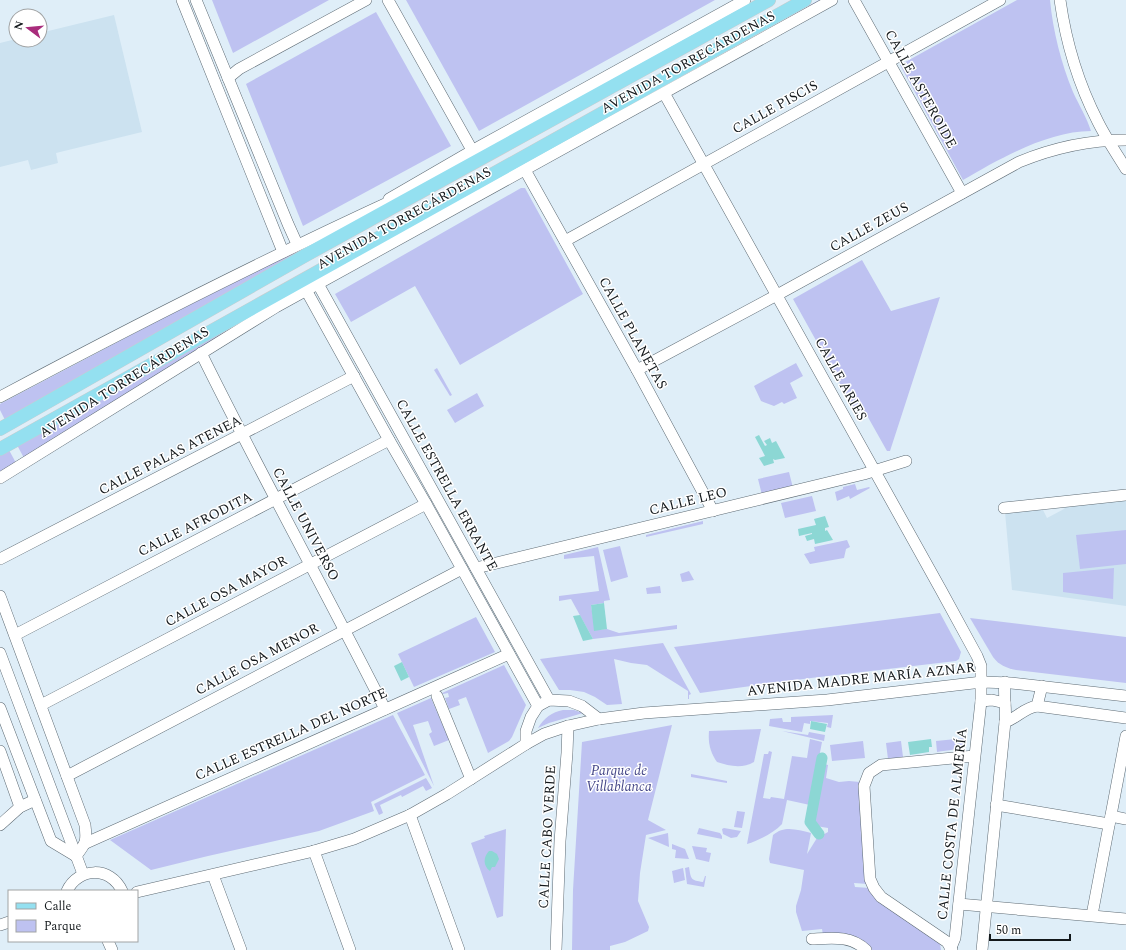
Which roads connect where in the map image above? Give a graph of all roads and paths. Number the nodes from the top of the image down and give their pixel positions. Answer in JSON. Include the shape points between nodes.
{"nodes":[{"id":1,"x":182,"y":0,"type":"edge"},
{"id":2,"x":196,"y":0,"type":"edge"},
{"id":3,"x":366,"y":0,"type":"edge"},
{"id":4,"x":388,"y":0,"type":"edge"},
{"id":5,"x":745,"y":0,"type":"edge"},
{"id":6,"x":769,"y":0,"type":"edge"},
{"id":7,"x":805,"y":0,"type":"edge"},
{"id":8,"x":832,"y":0,"type":"edge"},
{"id":9,"x":854,"y":0,"type":"edge"},
{"id":10,"x":1000,"y":0,"type":"edge"},
{"id":11,"x":1060,"y":0,"type":"edge"},
{"id":12,"x":889,"y":62,"type":"junction"},
{"id":13,"x":228,"y":78,"type":"junction"},
{"id":14,"x":664,"y":93,"type":"junction"},
{"id":15,"x":1108,"y":140,"type":"junction"},
{"id":16,"x":1126,"y":140,"type":"edge"},
{"id":17,"x":472,"y":150,"type":"junction"},
{"id":18,"x":704,"y":164,"type":"junction"},
{"id":19,"x":467,"y":167,"type":"junction"},
{"id":20,"x":1126,"y":169,"type":"edge"},
{"id":21,"x":525,"y":170,"type":"junction"},
{"id":22,"x":962,"y":193,"type":"junction"},
{"id":23,"x":370,"y":211,"type":"junction"},
{"id":24,"x":565,"y":241,"type":"junction"},
{"id":25,"x":297,"y":244,"type":"junction"},
{"id":26,"x":283,"y":252,"type":"junction"},
{"id":27,"x":318,"y":284,"type":"junction"},
{"id":28,"x":306,"y":290,"type":"junction"},
{"id":29,"x":777,"y":295,"type":"junction"},
{"id":30,"x":330,"y":305,"type":"junction"},
{"id":31,"x":317,"y":312,"type":"junction"},
{"id":32,"x":201,"y":353,"type":"junction"},
{"id":33,"x":637,"y":370,"type":"junction"},
{"id":34,"x":354,"y":376,"type":"junction"},
{"id":35,"x":0,"y":397,"type":"edge"},
{"id":36,"x":0,"y":429,"type":"edge"},
{"id":37,"x":241,"y":435,"type":"junction"},
{"id":38,"x":388,"y":440,"type":"junction"},
{"id":39,"x":0,"y":449,"type":"edge"},
{"id":40,"x":906,"y":461,"type":"dead end"},
{"id":41,"x":875,"y":471,"type":"junction"},
{"id":42,"x":0,"y":478,"type":"edge"},
{"id":43,"x":1126,"y":495,"type":"edge"},
{"id":44,"x":276,"y":499,"type":"junction"},
{"id":45,"x":426,"y":504,"type":"junction"},
{"id":46,"x":1004,"y":508,"type":"dead end"},
{"id":47,"x":712,"y":511,"type":"junction"},
{"id":48,"x":0,"y":559,"type":"edge"},
{"id":49,"x":310,"y":564,"type":"junction"},
{"id":50,"x":476,"y":568,"type":"junction"},
{"id":51,"x":462,"y":569,"type":"junction"},
{"id":52,"x":0,"y":596,"type":"edge"},
{"id":53,"x":345,"y":630,"type":"junction"},
{"id":54,"x":15,"y":635,"type":"junction"},
{"id":55,"x":0,"y":653,"type":"edge"},
{"id":56,"x":509,"y":654,"type":"junction"},
{"id":57,"x":982,"y":682,"type":"junction"},
{"id":58,"x":1005,"y":682,"type":"junction"},
{"id":59,"x":1042,"y":686,"type":"junction"},
{"id":60,"x":437,"y":696,"type":"dead end"},
{"id":61,"x":1126,"y":696,"type":"edge"},
{"id":62,"x":549,"y":700,"type":"junction"},
{"id":63,"x":981,"y":700,"type":"junction"},
{"id":64,"x":1004,"y":703,"type":"junction"},
{"id":65,"x":41,"y":705,"type":"junction"},
{"id":66,"x":538,"y":706,"type":"junction"},
{"id":67,"x":1036,"y":706,"type":"junction"},
{"id":68,"x":0,"y":708,"type":"edge"},
{"id":69,"x":385,"y":708,"type":"junction"},
{"id":70,"x":600,"y":718,"type":"junction"},
{"id":71,"x":1126,"y":718,"type":"edge"},
{"id":72,"x":1005,"y":722,"type":"junction"},
{"id":73,"x":568,"y":726,"type":"junction"},
{"id":74,"x":1126,"y":736,"type":"edge"},
{"id":75,"x":526,"y":744,"type":"junction"},
{"id":76,"x":0,"y":751,"type":"edge"},
{"id":77,"x":974,"y":756,"type":"junction"},
{"id":78,"x":3,"y":769,"type":"edge"},
{"id":79,"x":67,"y":776,"type":"junction"},
{"id":80,"x":471,"y":779,"type":"junction"},
{"id":81,"x":35,"y":800,"type":"junction"},
{"id":82,"x":996,"y":805,"type":"junction"},
{"id":83,"x":20,"y":807,"type":"junction"},
{"id":84,"x":410,"y":815,"type":"junction"},
{"id":85,"x":1126,"y":819,"type":"edge"},
{"id":86,"x":1110,"y":820,"type":"junction"},
{"id":87,"x":0,"y":825,"type":"edge"},
{"id":88,"x":86,"y":843,"type":"junction"},
{"id":89,"x":314,"y":851,"type":"junction"},
{"id":90,"x":76,"y":856,"type":"junction"},
{"id":91,"x":83,"y":874,"type":"junction"},
{"id":92,"x":213,"y":875,"type":"junction"},
{"id":93,"x":68,"y":890,"type":"edge"},
{"id":94,"x":121,"y":890,"type":"edge"},
{"id":95,"x":138,"y":892,"type":"edge"},
{"id":96,"x":959,"y":904,"type":"junction"},
{"id":97,"x":986,"y":907,"type":"junction"},
{"id":98,"x":1092,"y":915,"type":"junction"},
{"id":99,"x":1126,"y":918,"type":"edge"},
{"id":100,"x":812,"y":939,"type":"dead end"},
{"id":101,"x":241,"y":950,"type":"edge"},
{"id":102,"x":350,"y":950,"type":"edge"},
{"id":103,"x":459,"y":950,"type":"edge"},
{"id":104,"x":556,"y":950,"type":"edge"},
{"id":105,"x":866,"y":950,"type":"edge"},
{"id":106,"x":951,"y":950,"type":"edge"},
{"id":107,"x":982,"y":950,"type":"edge"}],
"edges":[{"from":1,"to":26,"type":"street"},
{"from":2,"to":13,"type":"street"},
{"from":3,"to":13,"type":"street"},
{"from":4,"to":17,"type":"street"},
{"from":5,"to":17,"type":"street","name":"AVENIDA TORRECÁRDENAS"},
{"from":6,"to":19,"type":"main road","name":"AVENIDA TORRECÁRDENAS"},
{"from":7,"to":39,"type":"main road","name":"AVENIDA TORRECÁRDENAS"},
{"from":8,"to":14,"type":"street","name":"AVENIDA TORRECÁRDENAS"},
{"from":9,"to":12,"type":"street","name":"CALLE ASTEROIDE"},
{"from":10,"to":12,"type":"street","name":"CALLE PISCIS"},
{"from":11,"to":15,"type":"street","via":[[1067,40],[1078,76]]},
{"from":12,"to":18,"type":"street","name":"CALLE PISCIS"},
{"from":12,"to":22,"type":"street","name":"CALLE ASTEROIDE"},
{"from":13,"to":25,"type":"street"},
{"from":14,"to":18,"type":"street","name":"CALLE ARIES"},
{"from":14,"to":21,"type":"street","name":"AVENIDA TORRECÁRDENAS"},
{"from":15,"to":16,"type":"street","name":"CALLE ZEUS"},
{"from":15,"to":20,"type":"street"},
{"from":15,"to":22,"type":"street","name":"CALLE ZEUS","via":[[1058,148],[1029,158]]},
{"from":17,"to":23,"type":"street","name":"AVENIDA TORRECÁRDENAS"},
{"from":18,"to":24,"type":"street","name":"CALLE PISCIS"},
{"from":18,"to":29,"type":"street","name":"CALLE ARIES"},
{"from":19,"to":23,"type":"street","name":"AVENIDA TORRECÁRDENAS"},
{"from":19,"to":36,"type":"main road","name":"AVENIDA TORRECÁRDENAS","via":[[306,255]]},
{"from":21,"to":24,"type":"street","name":"CALLE PLANETAS"},
{"from":21,"to":27,"type":"street","name":"AVENIDA TORRECÁRDENAS"},
{"from":22,"to":29,"type":"street","name":"CALLE ZEUS"},
{"from":23,"to":25,"type":"street","name":"AVENIDA TORRECÁRDENAS"},
{"from":24,"to":33,"type":"street","name":"CALLE PLANETAS"},
{"from":25,"to":26,"type":"street","name":"AVENIDA TORRECÁRDENAS"},
{"from":26,"to":35,"type":"street","name":"AVENIDA TORRECÁRDENAS","via":[[179,303]]},
{"from":27,"to":28,"type":"street","name":"AVENIDA TORRECÁRDENAS"},
{"from":27,"to":30,"type":"street","name":"CALLE ESTRELLA ERRANTE"},
{"from":28,"to":31,"type":"street","name":"CALLE ESTRELLA ERRANTE"},
{"from":28,"to":32,"type":"street","name":"AVENIDA TORRECÁRDENAS"},
{"from":29,"to":33,"type":"street","name":"CALLE ZEUS"},
{"from":29,"to":41,"type":"street","name":"CALLE ARIES"},
{"from":30,"to":31,"type":"street"},
{"from":30,"to":50,"type":"street","name":"CALLE ESTRELLA ERRANTE"},
{"from":31,"to":34,"type":"street","name":"CALLE ESTRELLA ERRANTE"},
{"from":32,"to":37,"type":"street","name":"CALLE UNIVERSO"},
{"from":32,"to":42,"type":"street","name":"AVENIDA TORRECÁRDENAS"},
{"from":33,"to":47,"type":"street","name":"CALLE PLANETAS"},
{"from":34,"to":37,"type":"street","name":"CALLE PALAS ATENEA"},
{"from":34,"to":38,"type":"street","name":"CALLE ESTRELLA ERRANTE"},
{"from":37,"to":44,"type":"street","name":"CALLE UNIVERSO"},
{"from":37,"to":48,"type":"street","name":"CALLE PALAS ATENEA"},
{"from":38,"to":44,"type":"street","name":"CALLE AFRODITA"},
{"from":38,"to":45,"type":"street","name":"CALLE ESTRELLA ERRANTE"},
{"from":40,"to":41,"type":"street","name":"CALLE LEO"},
{"from":41,"to":47,"type":"street","name":"CALLE LEO"},
{"from":41,"to":57,"type":"street","name":"CALLE ARIES","via":[[977,656],[981,666]]},
{"from":43,"to":46,"type":"street"},
{"from":44,"to":49,"type":"street","name":"CALLE UNIVERSO"},
{"from":44,"to":54,"type":"street","name":"CALLE AFRODITA"},
{"from":45,"to":49,"type":"street","name":"CALLE OSA MAYOR"},
{"from":45,"to":51,"type":"street","name":"CALLE ESTRELLA ERRANTE"},
{"from":47,"to":50,"type":"street","name":"CALLE LEO"},
{"from":49,"to":53,"type":"street","name":"CALLE UNIVERSO"},
{"from":49,"to":65,"type":"street","name":"CALLE OSA MAYOR"},
{"from":50,"to":62,"type":"street","name":"CALLE ESTRELLA ERRANTE"},
{"from":51,"to":53,"type":"street","name":"CALLE OSA MENOR"},
{"from":51,"to":56,"type":"street","name":"CALLE ESTRELLA ERRANTE"},
{"from":52,"to":54,"type":"street"},
{"from":53,"to":69,"type":"street","name":"CALLE UNIVERSO"},
{"from":53,"to":79,"type":"street","name":"CALLE OSA MENOR"},
{"from":54,"to":65,"type":"street"},
{"from":55,"to":90,"type":"street"},
{"from":56,"to":66,"type":"street","name":"CALLE ESTRELLA ERRANTE"},
{"from":56,"to":69,"type":"street","name":"CALLE ESTRELLA DEL NORTE"},
{"from":57,"to":58,"type":"street","name":"AVENIDA MADRE MARÍA AZNAR"},
{"from":57,"to":63,"type":"street","name":"CALLE COSTA DE ALMERÍA"},
{"from":57,"to":70,"type":"street","name":"AVENIDA MADRE MARÍA AZNAR","via":[[827,700]]},
{"from":58,"to":59,"type":"street","name":"AVENIDA MADRE MARÍA AZNAR"},
{"from":58,"to":64,"type":"street"},
{"from":59,"to":61,"type":"street","name":"AVENIDA MADRE MARÍA AZNAR"},
{"from":59,"to":67,"type":"street"},
{"from":60,"to":80,"type":"street"},
{"from":62,"to":66,"type":"street"},
{"from":62,"to":70,"type":"street","via":[[569,701]]},
{"from":63,"to":64,"type":"street"},
{"from":63,"to":77,"type":"street","name":"CALLE COSTA DE ALMERÍA"},
{"from":64,"to":72,"type":"street"},
{"from":65,"to":79,"type":"street"},
{"from":66,"to":75,"type":"street","via":[[526,731]]},
{"from":67,"to":71,"type":"street"},
{"from":67,"to":72,"type":"street"},
{"from":68,"to":81,"type":"street"},
{"from":69,"to":88,"type":"street","name":"CALLE ESTRELLA DEL NORTE"},
{"from":70,"to":73,"type":"street","name":"AVENIDA MADRE MARÍA AZNAR"},
{"from":72,"to":82,"type":"street"},
{"from":73,"to":75,"type":"street","name":"AVENIDA MADRE MARÍA AZNAR","via":[[544,734]]},
{"from":73,"to":104,"type":"street","name":"CALLE CABO VERDE"},
{"from":74,"to":86,"type":"street"},
{"from":75,"to":80,"type":"street","name":"AVENIDA MADRE MARÍA AZNAR"},
{"from":76,"to":78,"type":"street"},
{"from":77,"to":96,"type":"street","name":"CALLE COSTA DE ALMERÍA"},
{"from":77,"to":106,"type":"street","via":[[880,765],[869,773],[864,786],[870,879],[874,888],[881,897],[947,942]]},
{"from":78,"to":83,"type":"street"},
{"from":79,"to":88,"type":"street","via":[[85,825]]},
{"from":80,"to":84,"type":"street","name":"AVENIDA MADRE MARÍA AZNAR"},
{"from":81,"to":83,"type":"street"},
{"from":81,"to":90,"type":"street","via":[[51,841]]},
{"from":82,"to":86,"type":"street"},
{"from":82,"to":97,"type":"street"},
{"from":83,"to":87,"type":"street"},
{"from":84,"to":89,"type":"street","name":"AVENIDA MADRE MARÍA AZNAR","via":[[354,840]]},
{"from":84,"to":103,"type":"street"},
{"from":85,"to":86,"type":"street"},
{"from":86,"to":98,"type":"street"},
{"from":88,"to":90,"type":"street"},
{"from":89,"to":92,"type":"street","name":"AVENIDA MADRE MARÍA AZNAR"},
{"from":89,"to":102,"type":"street"},
{"from":90,"to":91,"type":"street"},
{"from":91,"to":93,"type":"street","via":[[75,879]]},
{"from":91,"to":94,"type":"street","via":[[96,872],[107,875]]},
{"from":92,"to":95,"type":"street","name":"AVENIDA MADRE MARÍA AZNAR"},
{"from":92,"to":101,"type":"street"},
{"from":96,"to":97,"type":"street"},
{"from":96,"to":106,"type":"street","name":"CALLE COSTA DE ALMERÍA"},
{"from":97,"to":98,"type":"street"},
{"from":97,"to":107,"type":"street"},
{"from":98,"to":99,"type":"street"},
{"from":100,"to":105,"type":"street","via":[[847,939]]}]}
